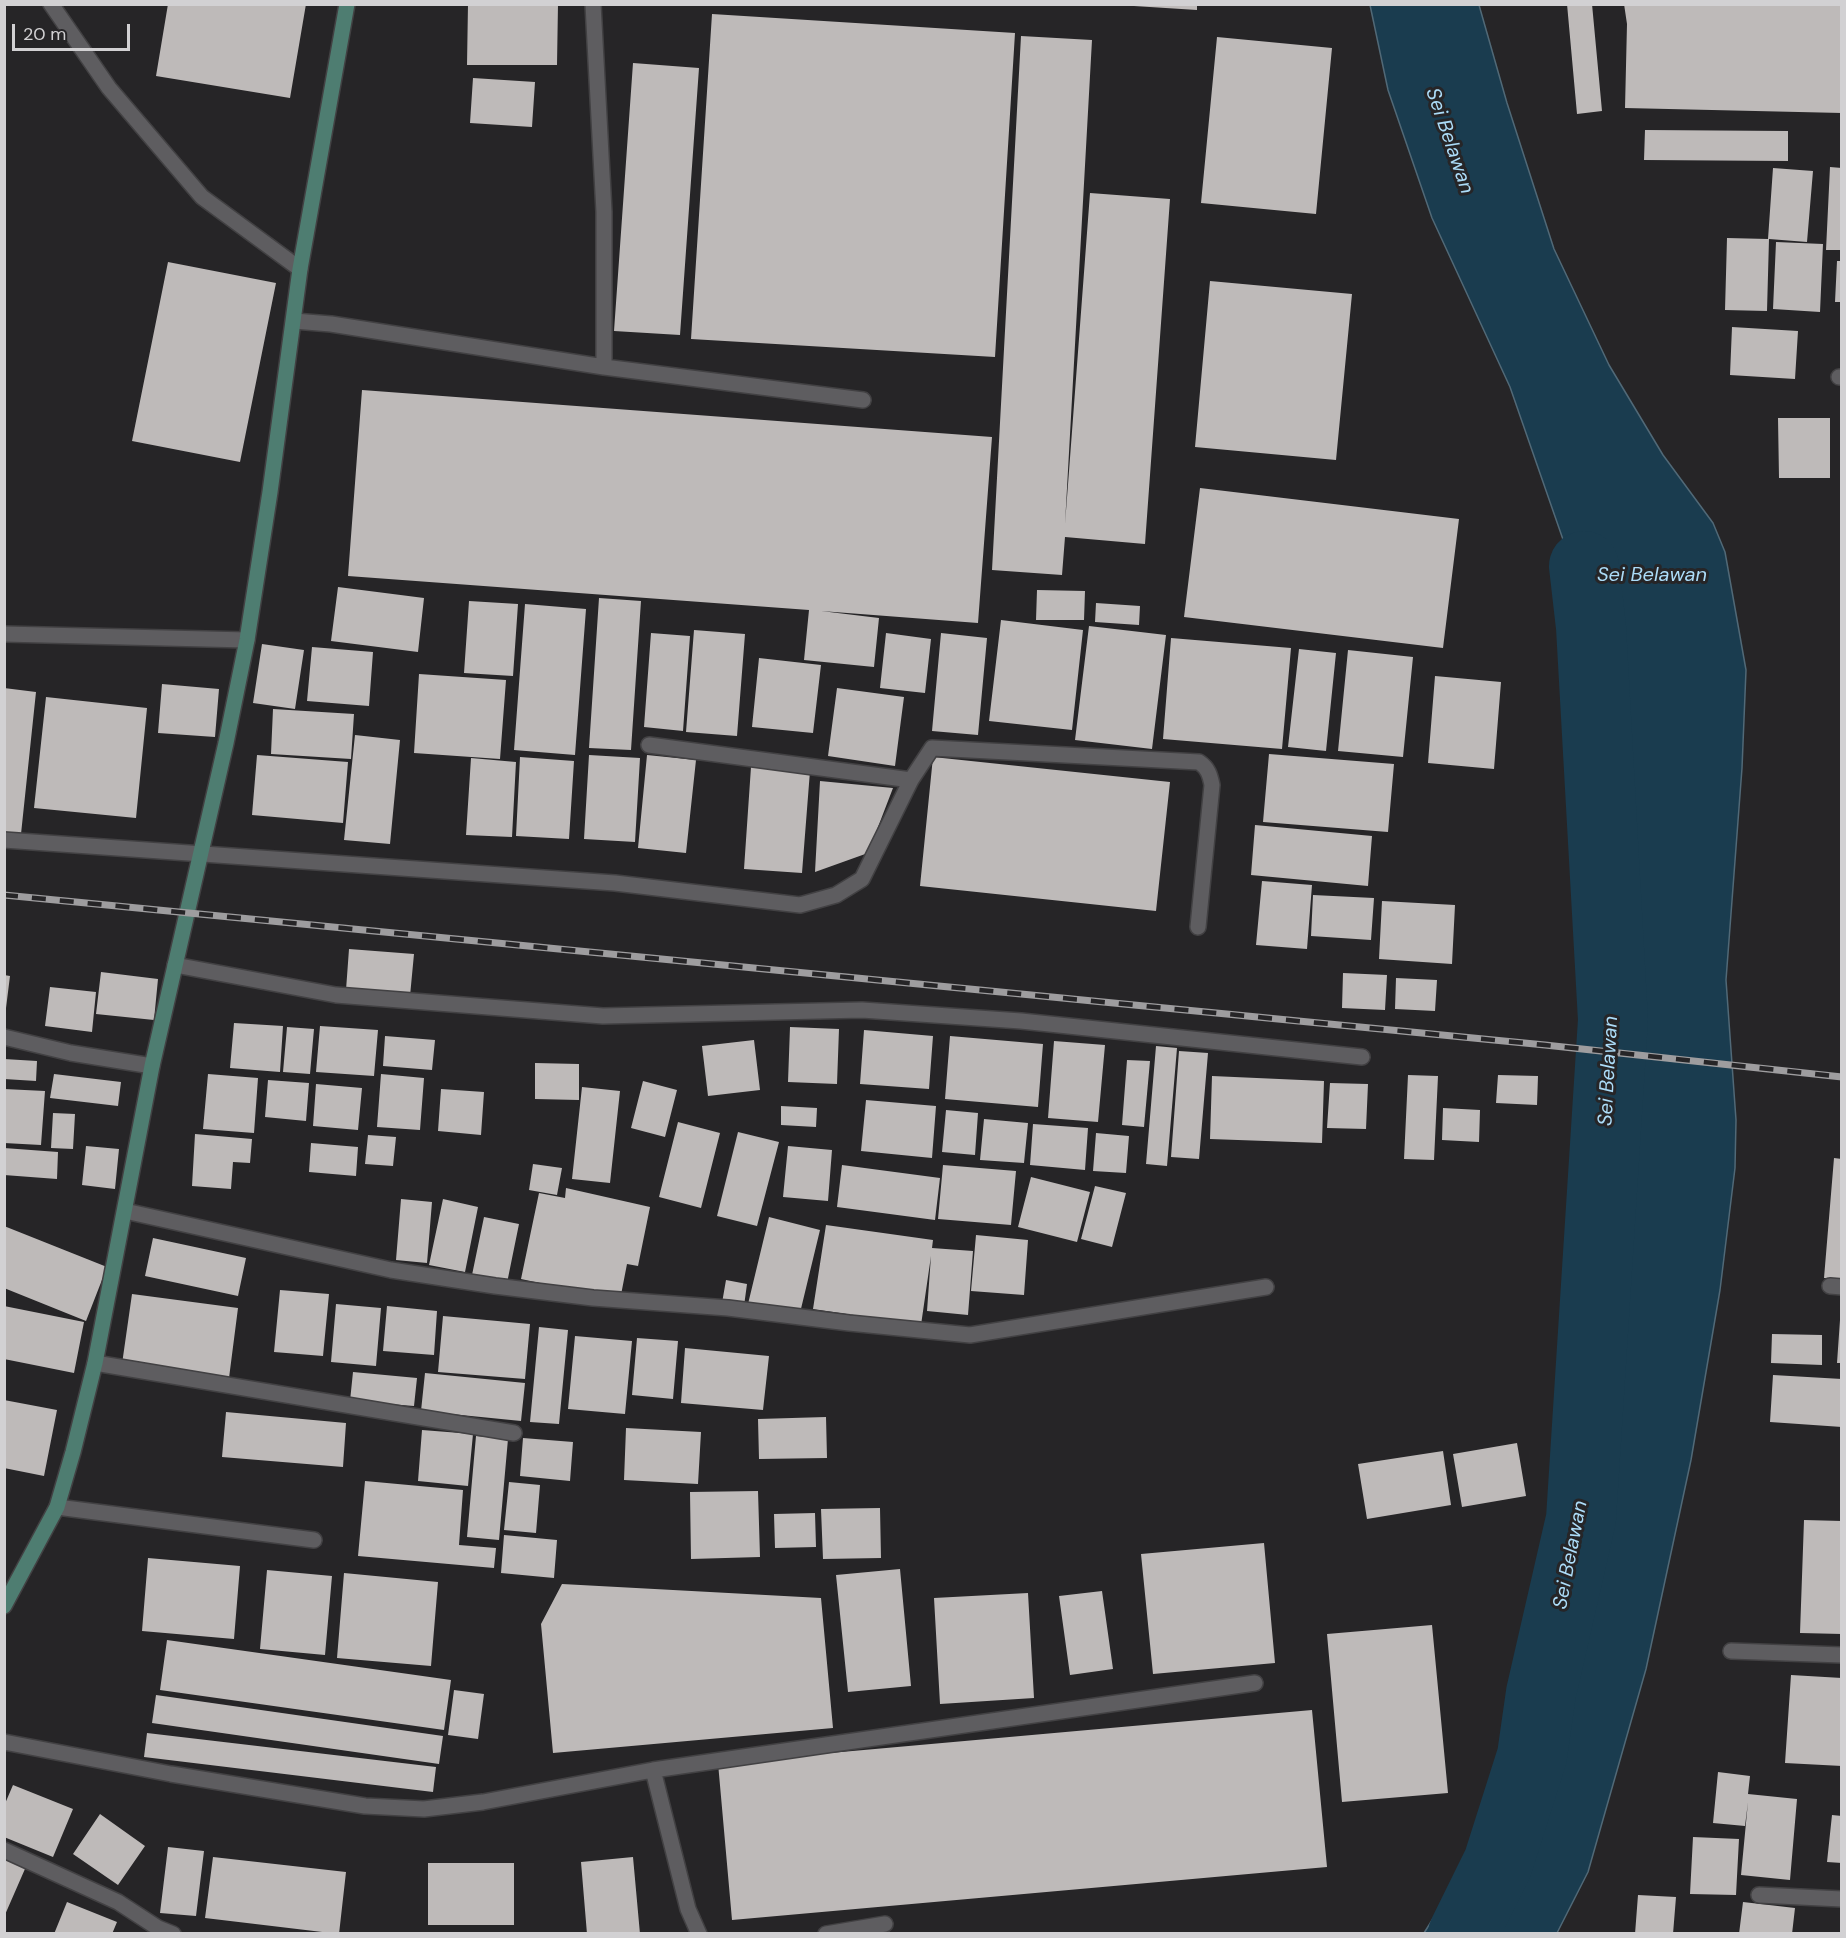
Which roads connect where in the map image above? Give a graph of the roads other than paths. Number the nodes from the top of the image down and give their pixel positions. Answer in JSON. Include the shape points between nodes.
{"nodes":[{"id":1,"x":347,"y":4,"type":"edge"},
{"id":2,"x":593,"y":4,"type":"edge"},
{"id":3,"x":53,"y":6,"type":"edge"},
{"id":4,"x":300,"y":269,"type":"junction"},
{"id":5,"x":294,"y":321,"type":"junction"},
{"id":6,"x":604,"y":367,"type":"junction"},
{"id":7,"x":863,"y":400,"type":"dead end"},
{"id":8,"x":4,"y":634,"type":"edge"},
{"id":9,"x":247,"y":640,"type":"junction"},
{"id":10,"x":649,"y":746,"type":"dead end"},
{"id":11,"x":911,"y":780,"type":"junction"},
{"id":12,"x":4,"y":840,"type":"edge"},
{"id":13,"x":201,"y":853,"type":"junction"},
{"id":14,"x":1198,"y":927,"type":"dead end"},
{"id":15,"x":175,"y":965,"type":"junction"},
{"id":16,"x":4,"y":1037,"type":"edge"},
{"id":17,"x":1362,"y":1057,"type":"dead end"},
{"id":18,"x":152,"y":1066,"type":"junction"},
{"id":19,"x":125,"y":1211,"type":"junction"},
{"id":20,"x":1266,"y":1287,"type":"dead end"},
{"id":21,"x":95,"y":1363,"type":"junction"},
{"id":22,"x":514,"y":1433,"type":"dead end"},
{"id":23,"x":57,"y":1507,"type":"junction"},
{"id":24,"x":314,"y":1540,"type":"dead end"},
{"id":25,"x":4,"y":1606,"type":"edge"},
{"id":26,"x":1731,"y":1652,"type":"dead end"},
{"id":27,"x":1842,"y":1655,"type":"edge"},
{"id":28,"x":1255,"y":1683,"type":"dead end"},
{"id":29,"x":4,"y":1742,"type":"edge"},
{"id":30,"x":653,"y":1770,"type":"junction"},
{"id":31,"x":4,"y":1850,"type":"edge"},
{"id":32,"x":1759,"y":1894,"type":"dead end"},
{"id":33,"x":1842,"y":1899,"type":"edge"},
{"id":34,"x":885,"y":1924,"type":"dead end"},
{"id":35,"x":173,"y":1934,"type":"edge"},
{"id":36,"x":699,"y":1934,"type":"edge"},
{"id":37,"x":826,"y":1934,"type":"edge"}],
"edges":[{"from":1,"to":4,"type":"street"},
{"from":2,"to":6,"type":"street","via":[[604,212]]},
{"from":3,"to":4,"type":"street","via":[[109,88],[202,197]]},
{"from":4,"to":5,"type":"street"},
{"from":5,"to":6,"type":"street"},
{"from":5,"to":9,"type":"street"},
{"from":6,"to":7,"type":"street"},
{"from":8,"to":9,"type":"street"},
{"from":9,"to":13,"type":"street"},
{"from":10,"to":11,"type":"street"},
{"from":11,"to":13,"type":"street","via":[[862,879],[836,894],[800,905],[615,883]]},
{"from":11,"to":14,"type":"street","via":[[932,748],[1199,762],[1209,772],[1212,786]]},
{"from":12,"to":13,"type":"street"},
{"from":13,"to":15,"type":"street"},
{"from":15,"to":17,"type":"street","via":[[336,995],[603,1016],[862,1010],[1021,1021]]},
{"from":15,"to":18,"type":"street"},
{"from":16,"to":18,"type":"street"},
{"from":18,"to":19,"type":"street"},
{"from":19,"to":20,"type":"street","via":[[391,1270],[495,1286],[970,1335]]},
{"from":19,"to":21,"type":"street"},
{"from":21,"to":22,"type":"street"},
{"from":21,"to":23,"type":"street"},
{"from":23,"to":24,"type":"street"},
{"from":23,"to":25,"type":"street"},
{"from":26,"to":27,"type":"street"},
{"from":28,"to":30,"type":"street"},
{"from":29,"to":30,"type":"street","via":[[354,1804],[424,1809],[483,1802]]},
{"from":30,"to":36,"type":"street","via":[[688,1909]]},
{"from":31,"to":35,"type":"street","via":[[118,1902]]},
{"from":32,"to":33,"type":"street"},
{"from":34,"to":37,"type":"street"}]}
